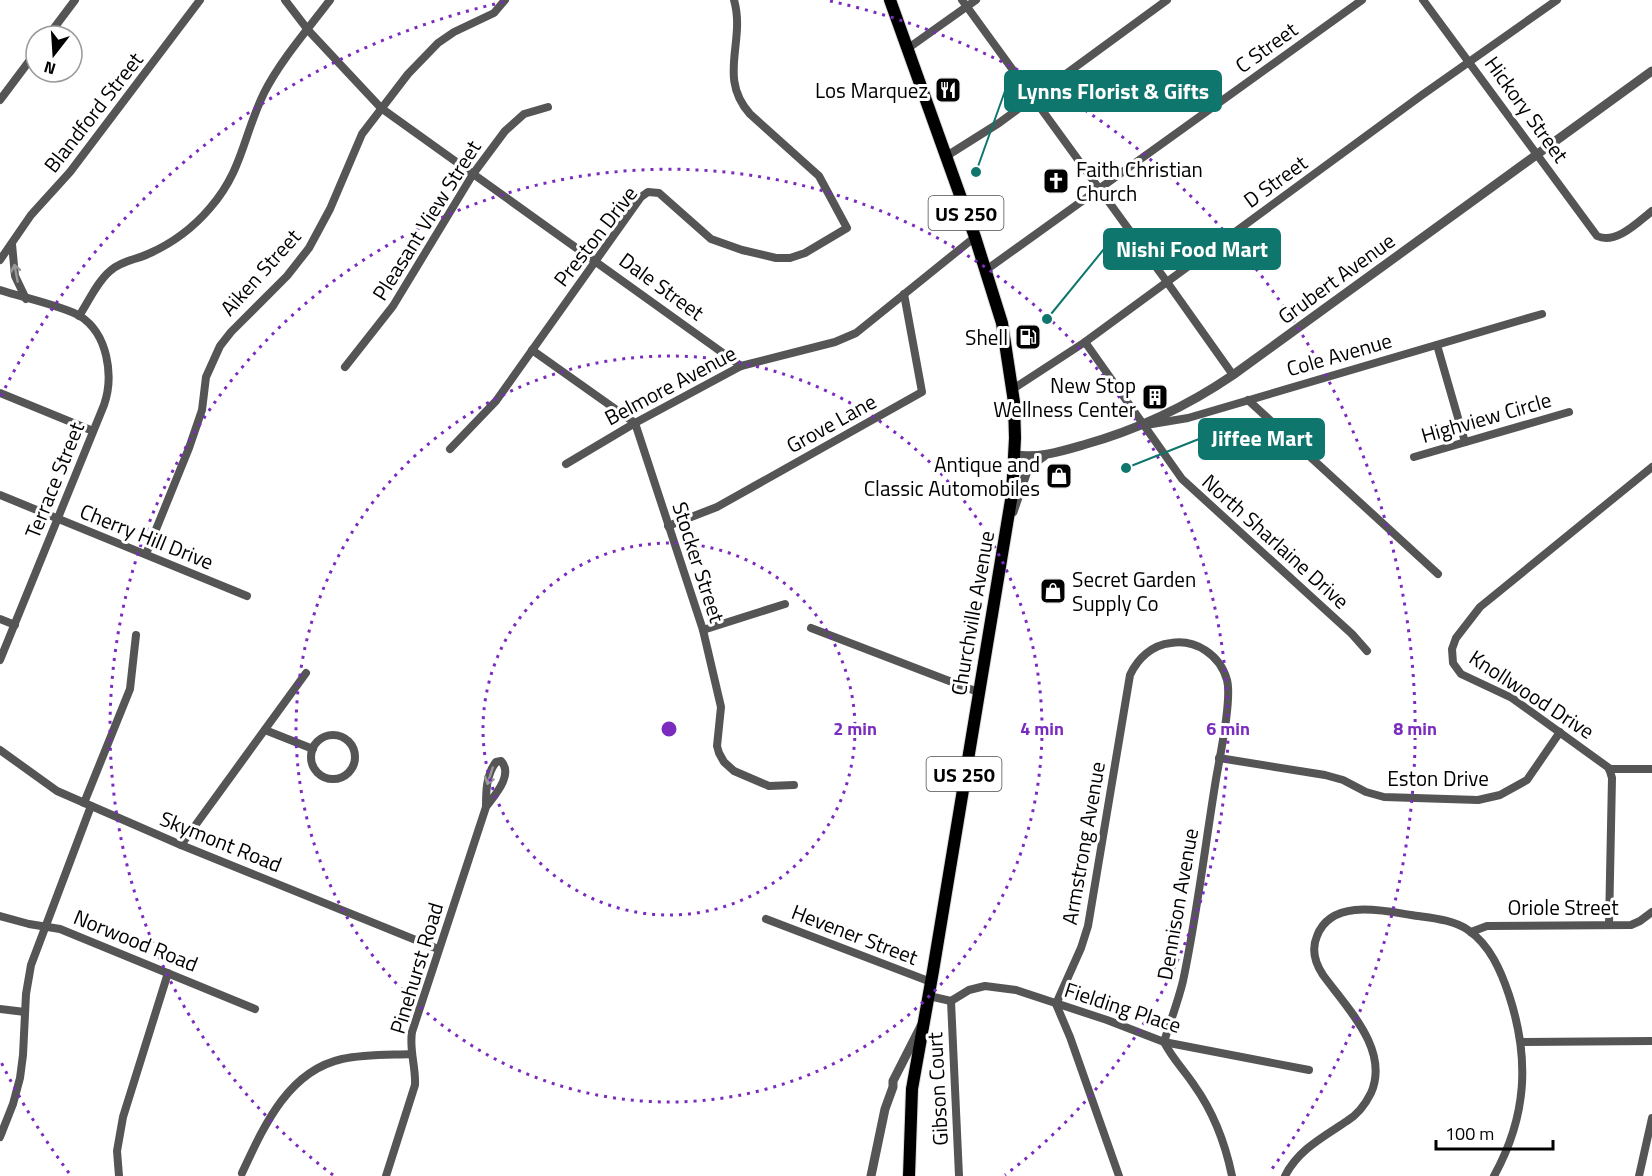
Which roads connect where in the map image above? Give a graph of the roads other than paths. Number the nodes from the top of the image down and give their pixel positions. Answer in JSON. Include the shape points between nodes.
{"nodes":[{"id":1,"x":75,"y":0,"type":"edge"},
{"id":2,"x":200,"y":0,"type":"edge"},
{"id":3,"x":285,"y":0,"type":"edge"},
{"id":4,"x":330,"y":0,"type":"edge"},
{"id":5,"x":505,"y":0,"type":"edge"},
{"id":6,"x":735,"y":0,"type":"edge"},
{"id":7,"x":890,"y":0,"type":"edge"},
{"id":8,"x":976,"y":0,"type":"edge"},
{"id":9,"x":1167,"y":0,"type":"edge"},
{"id":10,"x":1362,"y":0,"type":"edge"},
{"id":11,"x":1423,"y":0,"type":"edge"},
{"id":12,"x":1557,"y":0,"type":"edge"},
{"id":13,"x":964,"y":3,"type":"edge"},
{"id":14,"x":57,"y":24,"type":"edge"},
{"id":15,"x":308,"y":30,"type":"junction"},
{"id":16,"x":907,"y":49,"type":"junction"},
{"id":17,"x":1470,"y":63,"type":"junction"},
{"id":18,"x":24,"y":68,"type":"edge"},
{"id":19,"x":1652,"y":71,"type":"edge"},
{"id":20,"x":1034,"y":99,"type":"junction"},
{"id":21,"x":0,"y":100,"type":"edge"},
{"id":22,"x":548,"y":107,"type":"dead end"},
{"id":23,"x":381,"y":108,"type":"junction"},
{"id":24,"x":1538,"y":154,"type":"junction"},
{"id":25,"x":945,"y":156,"type":"junction"},
{"id":26,"x":473,"y":174,"type":"junction"},
{"id":27,"x":1100,"y":190,"type":"junction"},
{"id":28,"x":1652,"y":211,"type":"edge"},
{"id":29,"x":975,"y":237,"type":"junction"},
{"id":30,"x":12,"y":244,"type":"junction"},
{"id":31,"x":0,"y":260,"type":"edge"},
{"id":32,"x":596,"y":261,"type":"junction"},
{"id":33,"x":986,"y":270,"type":"junction"},
{"id":34,"x":1167,"y":282,"type":"junction"},
{"id":35,"x":0,"y":290,"type":"edge"},
{"id":36,"x":904,"y":294,"type":"junction"},
{"id":37,"x":26,"y":299,"type":"junction"},
{"id":38,"x":1542,"y":314,"type":"dead end"},
{"id":39,"x":79,"y":316,"type":"junction"},
{"id":40,"x":1085,"y":342,"type":"junction"},
{"id":41,"x":1437,"y":345,"type":"junction"},
{"id":42,"x":532,"y":350,"type":"junction"},
{"id":43,"x":741,"y":366,"type":"junction"},
{"id":44,"x":345,"y":367,"type":"dead end"},
{"id":45,"x":1233,"y":375,"type":"junction"},
{"id":46,"x":1013,"y":389,"type":"junction"},
{"id":47,"x":0,"y":393,"type":"edge"},
{"id":48,"x":1248,"y":400,"type":"junction"},
{"id":49,"x":1569,"y":412,"type":"dead end"},
{"id":50,"x":635,"y":423,"type":"junction"},
{"id":51,"x":1145,"y":425,"type":"junction"},
{"id":52,"x":93,"y":431,"type":"junction"},
{"id":53,"x":1465,"y":442,"type":"junction"},
{"id":54,"x":450,"y":449,"type":"dead end"},
{"id":55,"x":1015,"y":455,"type":"junction"},
{"id":56,"x":1044,"y":456,"type":"junction"},
{"id":57,"x":1414,"y":457,"type":"dead end"},
{"id":58,"x":566,"y":464,"type":"dead end"},
{"id":59,"x":1652,"y":467,"type":"edge"},
{"id":60,"x":0,"y":495,"type":"edge"},
{"id":61,"x":58,"y":519,"type":"junction"},
{"id":62,"x":668,"y":526,"type":"junction"},
{"id":63,"x":1006,"y":527,"type":"junction"},
{"id":64,"x":146,"y":554,"type":"junction"},
{"id":65,"x":1438,"y":574,"type":"dead end"},
{"id":66,"x":247,"y":596,"type":"dead end"},
{"id":67,"x":785,"y":604,"type":"dead end"},
{"id":68,"x":0,"y":620,"type":"edge"},
{"id":69,"x":15,"y":625,"type":"junction"},
{"id":70,"x":811,"y":628,"type":"dead end"},
{"id":71,"x":703,"y":630,"type":"junction"},
{"id":72,"x":136,"y":635,"type":"dead end"},
{"id":73,"x":1183,"y":642,"type":"joint"},
{"id":74,"x":1367,"y":651,"type":"dead end"},
{"id":75,"x":0,"y":660,"type":"edge"},
{"id":76,"x":306,"y":673,"type":"dead end"},
{"id":77,"x":978,"y":692,"type":"junction"},
{"id":78,"x":265,"y":730,"type":"junction"},
{"id":79,"x":1560,"y":732,"type":"junction"},
{"id":80,"x":313,"y":749,"type":"junction"},
{"id":81,"x":0,"y":750,"type":"edge"},
{"id":82,"x":1220,"y":758,"type":"junction"},
{"id":83,"x":1610,"y":769,"type":"junction"},
{"id":84,"x":1652,"y":769,"type":"edge"},
{"id":85,"x":794,"y":785,"type":"dead end"},
{"id":86,"x":87,"y":804,"type":"junction"},
{"id":87,"x":486,"y":807,"type":"junction"},
{"id":88,"x":181,"y":845,"type":"junction"},
{"id":89,"x":1652,"y":912,"type":"edge"},
{"id":90,"x":0,"y":916,"type":"edge"},
{"id":91,"x":766,"y":920,"type":"dead end"},
{"id":92,"x":1609,"y":925,"type":"junction"},
{"id":93,"x":45,"y":926,"type":"junction"},
{"id":94,"x":1471,"y":932,"type":"junction"},
{"id":95,"x":438,"y":949,"type":"junction"},
{"id":96,"x":168,"y":973,"type":"junction"},
{"id":97,"x":932,"y":982,"type":"junction"},
{"id":98,"x":929,"y":996,"type":"junction"},
{"id":99,"x":951,"y":1000,"type":"junction"},
{"id":100,"x":1056,"y":1004,"type":"junction"},
{"id":101,"x":0,"y":1009,"type":"edge"},
{"id":102,"x":255,"y":1009,"type":"dead end"},
{"id":103,"x":25,"y":1012,"type":"junction"},
{"id":104,"x":924,"y":1021,"type":"junction"},
{"id":105,"x":1652,"y":1041,"type":"edge"},
{"id":106,"x":1164,"y":1042,"type":"junction"},
{"id":107,"x":1521,"y":1042,"type":"junction"},
{"id":108,"x":412,"y":1054,"type":"junction"},
{"id":109,"x":1309,"y":1070,"type":"dead end"},
{"id":110,"x":893,"y":1087,"type":"junction"},
{"id":111,"x":912,"y":1089,"type":"junction"},
{"id":112,"x":1652,"y":1118,"type":"edge"},
{"id":113,"x":0,"y":1137,"type":"edge"},
{"id":114,"x":242,"y":1173,"type":"dead end"},
{"id":115,"x":118,"y":1176,"type":"edge"},
{"id":116,"x":386,"y":1176,"type":"edge"},
{"id":117,"x":871,"y":1176,"type":"edge"},
{"id":118,"x":909,"y":1176,"type":"edge"},
{"id":119,"x":959,"y":1176,"type":"edge"},
{"id":120,"x":1119,"y":1176,"type":"edge"},
{"id":121,"x":1232,"y":1176,"type":"edge"},
{"id":122,"x":1285,"y":1176,"type":"edge"},
{"id":123,"x":1494,"y":1176,"type":"edge"},
{"id":124,"x":1639,"y":1176,"type":"edge"}],
"edges":[{"from":1,"to":14,"type":"street"},
{"from":2,"to":30,"type":"street","name":"Blandford Street"},
{"from":3,"to":15,"type":"street","name":"Dale Street"},
{"from":4,"to":15,"type":"street"},
{"from":5,"to":23,"type":"street","name":"Aiken Street","via":[[494,13],[433,47]]},
{"from":6,"to":32,"type":"street","name":"Preston Drive","via":[[738,21],[733,77],[741,102],[819,176],[847,228],[805,253],[776,258],[714,240],[652,191],[641,197]]},
{"from":7,"to":16,"type":"main road","name":"Churchville Avenue","number":"US 250"},
{"from":8,"to":13,"type":"street"},
{"from":9,"to":20,"type":"street"},
{"from":10,"to":27,"type":"street","name":"C Street"},
{"from":11,"to":17,"type":"street","name":"Hickory Street"},
{"from":12,"to":17,"type":"street","name":"D Street"},
{"from":13,"to":16,"type":"street"},
{"from":13,"to":20,"type":"street"},
{"from":15,"to":23,"type":"street","name":"Dale Street"},
{"from":15,"to":39,"type":"street","via":[[265,91],[238,164],[210,208],[173,241],[111,270]]},
{"from":16,"to":25,"type":"main road","name":"Churchville Avenue","number":"US 250"},
{"from":17,"to":24,"type":"street","name":"Hickory Street"},
{"from":17,"to":34,"type":"street","name":"D Street"},
{"from":18,"to":21,"type":"street"},
{"from":19,"to":24,"type":"street","name":"Grubert Avenue"},
{"from":20,"to":25,"type":"street"},
{"from":20,"to":27,"type":"street"},
{"from":22,"to":26,"type":"street","name":"Pleasant View Street","via":[[533,110],[512,123]]},
{"from":23,"to":26,"type":"street","name":"Dale Street"},
{"from":23,"to":64,"type":"street","name":"Aiken Street","via":[[357,143],[309,248],[225,339],[213,358],[202,410]]},
{"from":24,"to":28,"type":"street","name":"Hickory Street","via":[[1597,236],[1616,237]]},
{"from":24,"to":45,"type":"street","name":"Grubert Avenue"},
{"from":25,"to":29,"type":"main road","name":"Churchville Avenue","number":"US 250"},
{"from":26,"to":32,"type":"street","name":"Dale Street"},
{"from":26,"to":44,"type":"street","name":"Pleasant View Street","via":[[393,306]]},
{"from":27,"to":33,"type":"street","name":"C Street"},
{"from":27,"to":34,"type":"street"},
{"from":29,"to":33,"type":"main road","name":"Churchville Avenue","number":"US 250"},
{"from":29,"to":36,"type":"street","name":"Belmore Avenue"},
{"from":30,"to":31,"type":"street","name":"Blandford Street"},
{"from":37,"to":30,"type":"street","one_way":true,"via":[[15,276]]},
{"from":32,"to":42,"type":"street","name":"Preston Drive"},
{"from":32,"to":43,"type":"street","name":"Dale Street"},
{"from":33,"to":46,"type":"main road","name":"Churchville Avenue","number":"US 250","via":[[1004,334]]},
{"from":34,"to":40,"type":"street","name":"D Street"},
{"from":34,"to":45,"type":"street"},
{"from":35,"to":37,"type":"street"},
{"from":36,"to":43,"type":"street","name":"Belmore Avenue","via":[[863,328],[843,339]]},
{"from":36,"to":62,"type":"street","name":"Grove Lane","via":[[922,392],[717,507]]},
{"from":37,"to":39,"type":"street"},
{"from":38,"to":41,"type":"street","name":"Cole Avenue"},
{"from":39,"to":52,"type":"street","name":"Terrace Street","via":[[99,340],[109,370],[108,394]]},
{"from":40,"to":46,"type":"street","name":"D Street"},
{"from":40,"to":51,"type":"street","name":"North Sharlaine Drive"},
{"from":41,"to":48,"type":"street","name":"Cole Avenue"},
{"from":41,"to":53,"type":"street"},
{"from":42,"to":50,"type":"street"},
{"from":42,"to":54,"type":"street","name":"Preston Drive","via":[[496,401]]},
{"from":43,"to":50,"type":"street","name":"Belmore Avenue"},
{"from":45,"to":51,"type":"street","name":"Grubert Avenue"},
{"from":46,"to":55,"type":"main road","name":"Churchville Avenue","number":"US 250"},
{"from":47,"to":52,"type":"street"},
{"from":48,"to":51,"type":"street","name":"Cole Avenue","via":[[1178,421]]},
{"from":48,"to":65,"type":"street"},
{"from":49,"to":53,"type":"street","name":"Highview Circle"},
{"from":50,"to":58,"type":"street","name":"Belmore Avenue"},
{"from":50,"to":62,"type":"street","name":"Stocker Street"},
{"from":51,"to":56,"type":"street","name":"Grubert Avenue"},
{"from":51,"to":74,"type":"street","name":"North Sharlaine Drive","via":[[1186,483]]},
{"from":52,"to":61,"type":"street","name":"Terrace Street"},
{"from":53,"to":57,"type":"street","name":"Highview Circle"},
{"from":55,"to":56,"type":"street","name":"Grubert Avenue"},
{"from":55,"to":63,"type":"main road","name":"Churchville Avenue","number":"US 250"},
{"from":56,"to":63,"type":"street","via":[[1027,471]]},
{"from":59,"to":79,"type":"street","name":"Knollwood Drive","via":[[1480,607],[1453,645],[1452,659],[1461,674],[1512,698]]},
{"from":60,"to":61,"type":"street","name":"Cherry Hill Drive"},
{"from":61,"to":64,"type":"street","name":"Cherry Hill Drive"},
{"from":61,"to":69,"type":"street","name":"Terrace Street"},
{"from":62,"to":71,"type":"street","name":"Stocker Street"},
{"from":63,"to":77,"type":"main road","name":"Churchville Avenue","number":"US 250"},
{"from":64,"to":66,"type":"street","name":"Cherry Hill Drive"},
{"from":67,"to":71,"type":"street"},
{"from":68,"to":69,"type":"street"},
{"from":69,"to":75,"type":"street","name":"Terrace Street"},
{"from":70,"to":77,"type":"street"},
{"from":71,"to":85,"type":"street","name":"Stocker Street","via":[[721,707],[717,746],[721,757],[734,771],[769,786]]},
{"from":72,"to":86,"type":"street","via":[[130,689]]},
{"from":73,"to":82,"type":"street","name":"Dennison Avenue","via":[[1209,653],[1222,667],[1227,680]]},
{"from":73,"to":100,"type":"street","name":"Armstrong Avenue","via":[[1151,650],[1130,675],[1088,926]]},
{"from":76,"to":78,"type":"street"},
{"from":77,"to":97,"type":"main road","name":"Churchville Avenue","number":"US 250"},
{"from":78,"to":80,"type":"street"},
{"from":78,"to":88,"type":"street"},
{"from":79,"to":82,"type":"street","name":"Eston Drive","via":[[1522,784],[1479,800],[1377,796],[1330,776]]},
{"from":79,"to":83,"type":"street","name":"Knollwood Drive"},
{"from":80,"to":80,"type":"street","via":[[313,765],[324,777],[340,777],[353,767],[353,749],[341,737],[326,736]]},
{"from":81,"to":86,"type":"street","name":"Skymont Road","via":[[50,788]]},
{"from":82,"to":106,"type":"street","name":"Dennison Avenue","via":[[1183,982]]},
{"from":83,"to":84,"type":"street"},
{"from":83,"to":92,"type":"street"},
{"from":86,"to":88,"type":"street","name":"Skymont Road"},
{"from":86,"to":93,"type":"street"},
{"from":87,"to":87,"type":"street","name":"Pinehurst Road","one_way":true,"via":[[501,788],[506,772],[501,761],[492,768],[486,784]]},
{"from":87,"to":95,"type":"street","name":"Pinehurst Road"},
{"from":88,"to":95,"type":"street","name":"Skymont Road"},
{"from":89,"to":92,"type":"street","name":"Oriole Street","via":[[1635,924]]},
{"from":90,"to":93,"type":"street","name":"Norwood Road"},
{"from":91,"to":97,"type":"street","name":"Hevener Street"},
{"from":92,"to":94,"type":"street","name":"Oriole Street","via":[[1487,926]]},
{"from":93,"to":96,"type":"street","name":"Norwood Road"},
{"from":93,"to":103,"type":"street","via":[[31,965]]},
{"from":94,"to":107,"type":"street","via":[[1501,973]]},
{"from":94,"to":122,"type":"street","via":[[1438,919],[1364,909],[1338,914],[1321,929],[1314,948],[1316,962],[1369,1041],[1376,1076],[1370,1096],[1358,1112],[1301,1153]]},
{"from":95,"to":108,"type":"street","name":"Pinehurst Road","via":[[412,1032]]},
{"from":96,"to":102,"type":"street","name":"Norwood Road"},
{"from":96,"to":115,"type":"street","via":[[123,1117],[117,1152]]},
{"from":97,"to":98,"type":"main road","name":"Churchville Avenue","number":"US 250"},
{"from":98,"to":99,"type":"street"},
{"from":98,"to":104,"type":"main road","name":"Churchville Avenue","number":"US 250"},
{"from":99,"to":100,"type":"street","name":"Fielding Place","via":[[972,988],[993,986]]},
{"from":99,"to":119,"type":"street","name":"Gibson Court"},
{"from":100,"to":106,"type":"street","name":"Fielding Place"},
{"from":100,"to":120,"type":"street"},
{"from":101,"to":103,"type":"street"},
{"from":103,"to":113,"type":"street","via":[[20,1078]]},
{"from":104,"to":110,"type":"street","via":[[900,1064]]},
{"from":104,"to":111,"type":"main road","name":"Churchville Avenue","number":"US 250"},
{"from":105,"to":107,"type":"street"},
{"from":106,"to":109,"type":"street","name":"Fielding Place"},
{"from":106,"to":121,"type":"street","via":[[1211,1112]]},
{"from":107,"to":123,"type":"street","via":[[1522,1082],[1517,1117]]},
{"from":108,"to":114,"type":"street","via":[[342,1059],[303,1077],[284,1096]]},
{"from":108,"to":116,"type":"street","name":"Pinehurst Road","via":[[414,1091]]},
{"from":110,"to":111,"type":"street"},
{"from":110,"to":117,"type":"street"},
{"from":111,"to":118,"type":"main road","name":"Churchville Avenue","number":"US 250"},
{"from":112,"to":124,"type":"street"}]}
